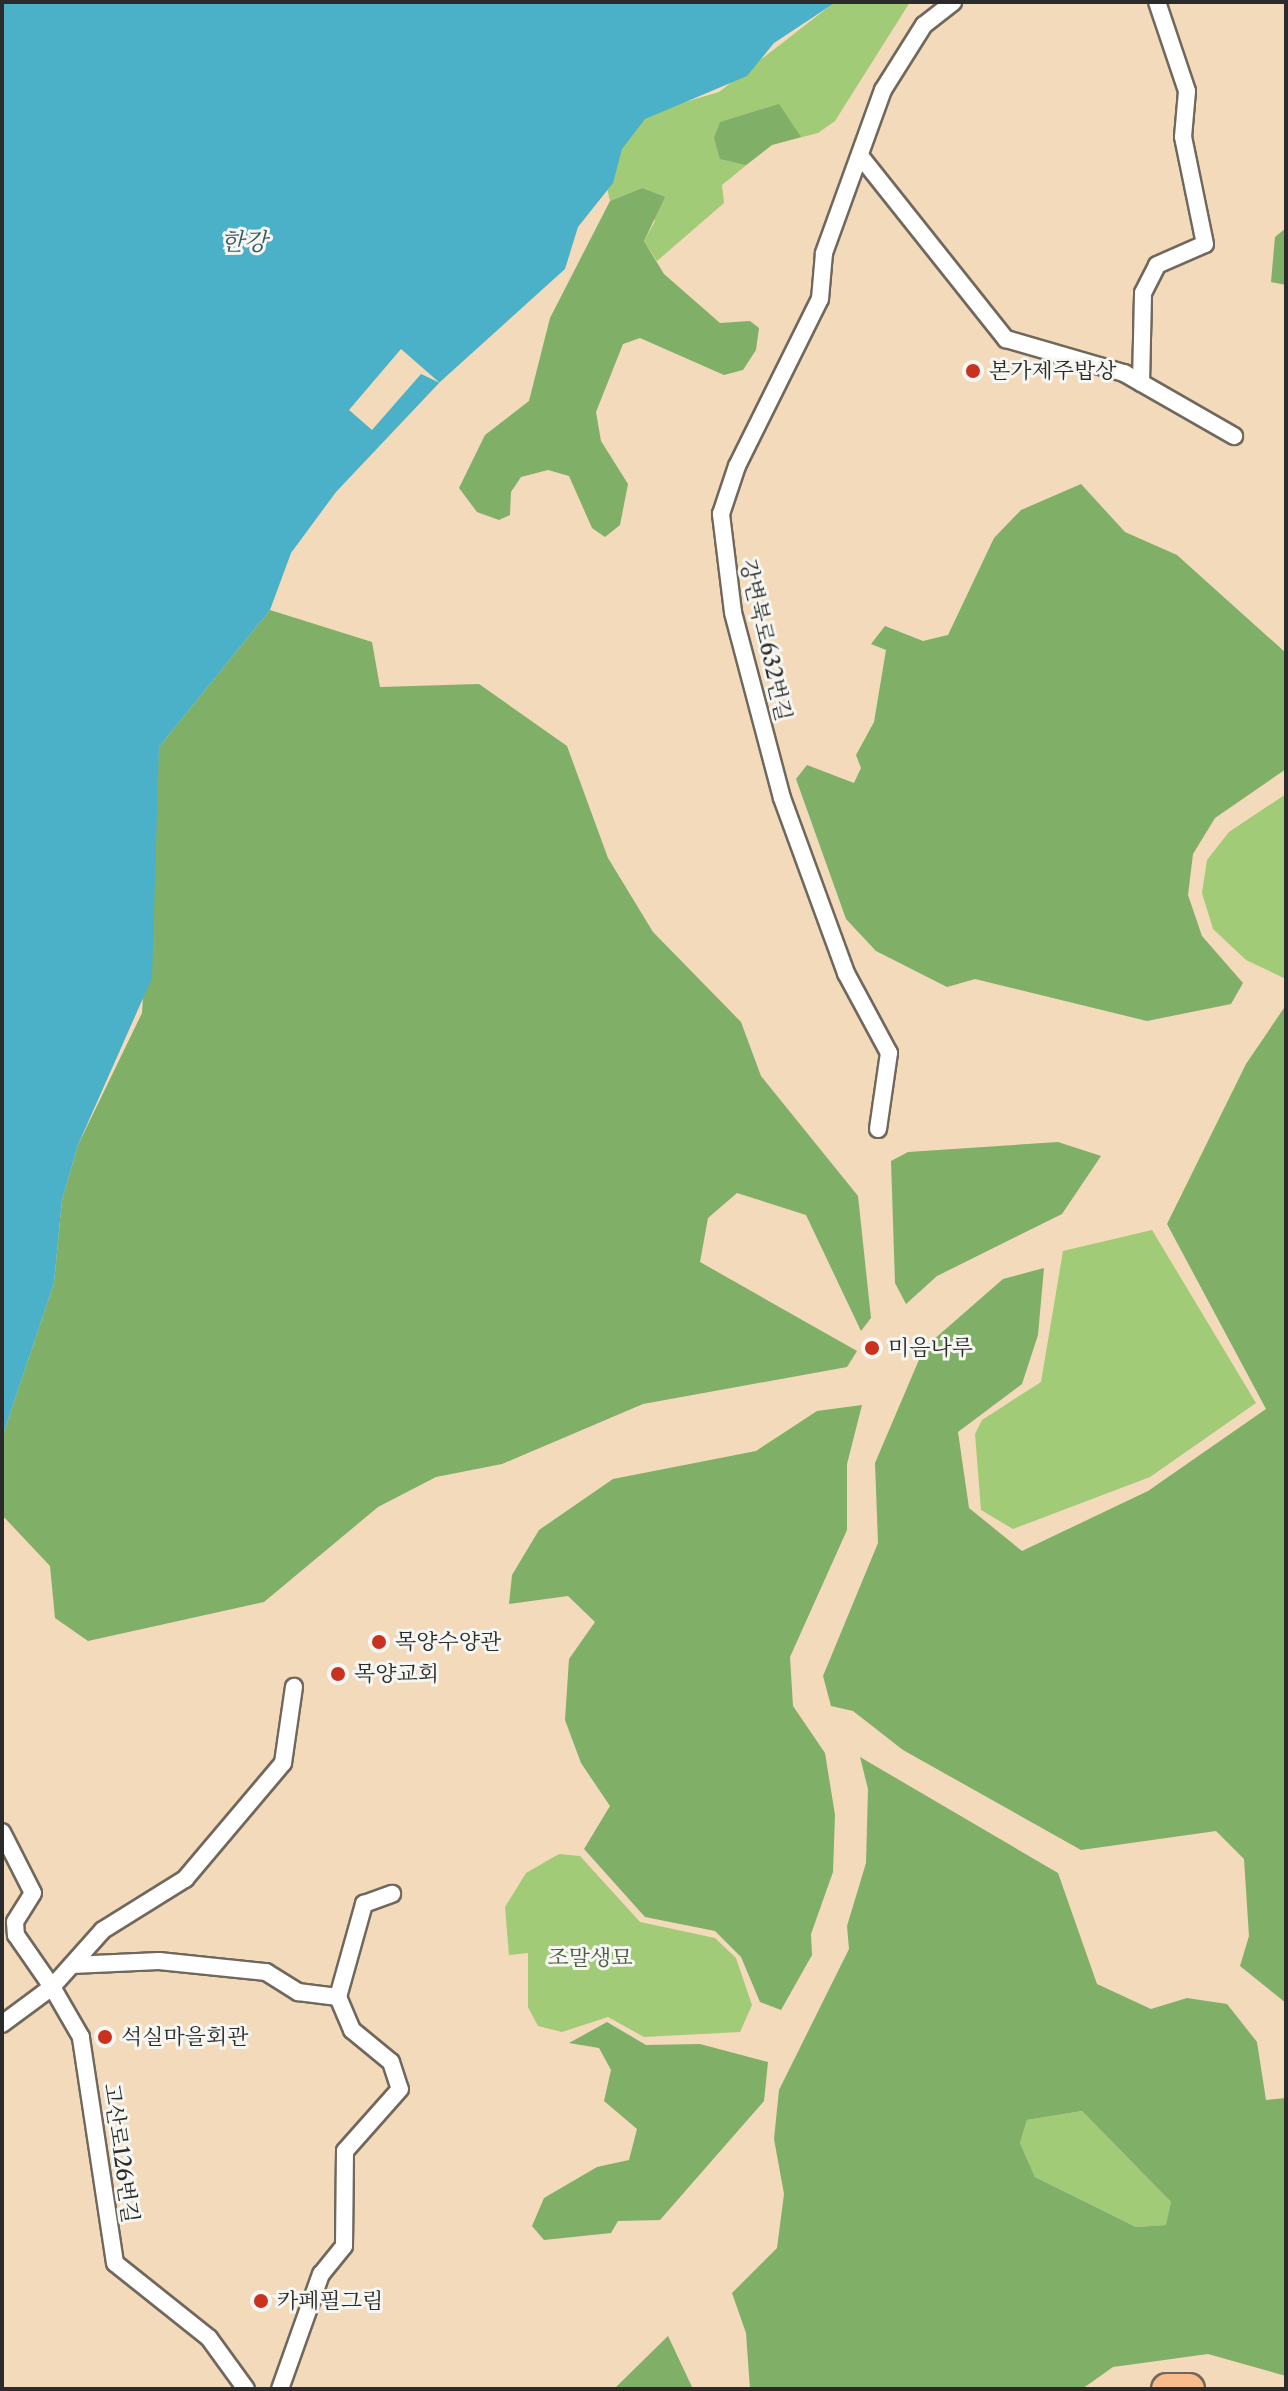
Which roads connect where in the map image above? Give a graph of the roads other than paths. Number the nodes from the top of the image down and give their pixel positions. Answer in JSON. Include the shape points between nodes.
{"nodes":[{"id":1,"x":953,"y":2,"type":"edge"},
{"id":2,"x":1157,"y":2,"type":"edge"},
{"id":3,"x":861,"y":157,"type":"junction"},
{"id":4,"x":1141,"y":383,"type":"junction"},
{"id":5,"x":1234,"y":436,"type":"dead end"},
{"id":6,"x":878,"y":1129,"type":"dead end"},
{"id":7,"x":294,"y":1687,"type":"dead end"},
{"id":8,"x":2,"y":1832,"type":"edge"},
{"id":9,"x":392,"y":1894,"type":"dead end"},
{"id":10,"x":72,"y":1965,"type":"junction"},
{"id":11,"x":52,"y":1987,"type":"junction"},
{"id":12,"x":338,"y":1997,"type":"junction"},
{"id":13,"x":2,"y":2024,"type":"edge"},
{"id":14,"x":246,"y":2389,"type":"edge"},
{"id":15,"x":280,"y":2389,"type":"edge"},
{"id":16,"x":1167,"y":2389,"type":"edge"},
{"id":17,"x":1189,"y":2389,"type":"edge"}],
"edges":[{"from":1,"to":3,"type":"street","name":"강변북로632번길","via":[[924,25],[883,90]]},
{"from":2,"to":4,"type":"street","via":[[1187,91],[1183,137],[1205,244],[1157,265],[1143,293]]},
{"from":3,"to":4,"type":"street","via":[[1006,339],[1082,358]]},
{"from":3,"to":6,"type":"street","name":"강변북로632번길","via":[[824,253],[820,299],[737,466],[721,530],[733,612],[782,798],[846,973],[889,1053]]},
{"from":4,"to":5,"type":"street","via":[[1194,406]]},
{"from":7,"to":10,"type":"street","via":[[283,1763],[185,1879],[103,1930]]},
{"from":8,"to":11,"type":"street","name":"고산로126번길","via":[[33,1893],[15,1922],[16,1935]]},
{"from":9,"to":12,"type":"street","via":[[364,1904]]},
{"from":10,"to":11,"type":"street"},
{"from":10,"to":12,"type":"street","via":[[159,1961],[266,1972],[298,1992]]},
{"from":11,"to":13,"type":"street"},
{"from":11,"to":14,"type":"street","name":"고산로126번길","via":[[81,2037],[115,2263],[209,2338]]},
{"from":12,"to":15,"type":"street","via":[[352,2030],[391,2062],[400,2089],[345,2151],[344,2246],[321,2274]]},
{"from":16,"to":17,"type":"highway"}]}
